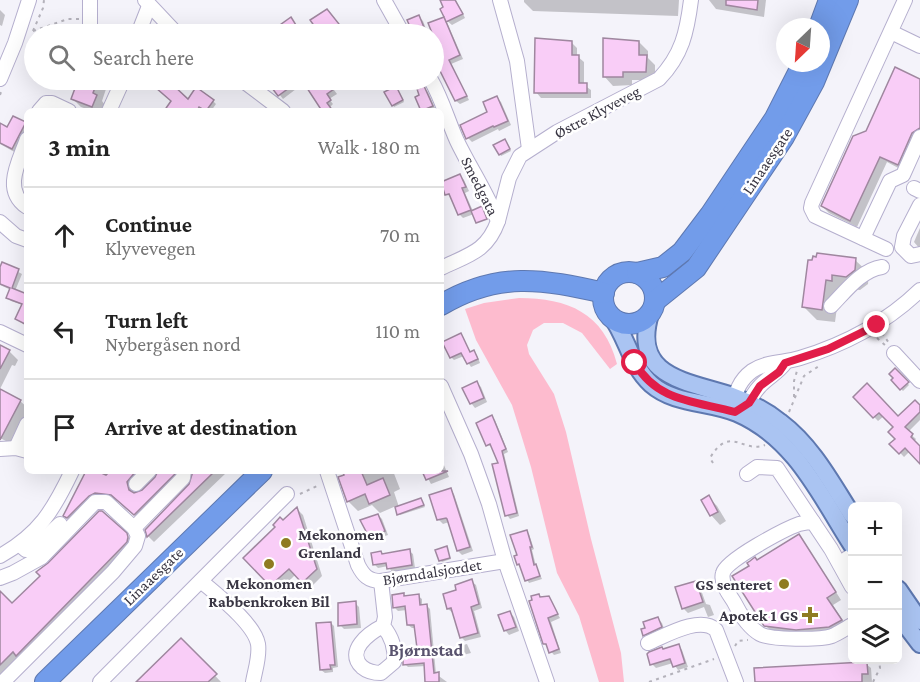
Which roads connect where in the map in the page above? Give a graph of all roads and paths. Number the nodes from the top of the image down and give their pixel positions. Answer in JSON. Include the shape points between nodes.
{"nodes":[{"id":1,"x":29,"y":0,"type":"edge"},
{"id":2,"x":90,"y":0,"type":"edge"},
{"id":3,"x":384,"y":0,"type":"edge"},
{"id":4,"x":500,"y":0,"type":"edge"},
{"id":5,"x":691,"y":0,"type":"edge"},
{"id":6,"x":849,"y":0,"type":"edge"},
{"id":7,"x":905,"y":0,"type":"edge"},
{"id":8,"x":147,"y":3,"type":"edge"},
{"id":9,"x":827,"y":13,"type":"edge"},
{"id":10,"x":90,"y":23,"type":"joint"},
{"id":11,"x":53,"y":24,"type":"edge"},
{"id":12,"x":141,"y":24,"type":"edge"},
{"id":13,"x":167,"y":24,"type":"edge"},
{"id":14,"x":397,"y":24,"type":"edge"},
{"id":15,"x":891,"y":32,"type":"junction"},
{"id":16,"x":920,"y":46,"type":"edge"},
{"id":17,"x":798,"y":72,"type":"edge"},
{"id":18,"x":0,"y":80,"type":"edge"},
{"id":19,"x":119,"y":90,"type":"edge"},
{"id":20,"x":255,"y":90,"type":"edge"},
{"id":21,"x":438,"y":90,"type":"edge"},
{"id":22,"x":42,"y":108,"type":"edge"},
{"id":23,"x":63,"y":108,"type":"edge"},
{"id":24,"x":111,"y":108,"type":"edge"},
{"id":25,"x":279,"y":108,"type":"edge"},
{"id":26,"x":443,"y":108,"type":"edge"},
{"id":27,"x":444,"y":111,"type":"edge"},
{"id":28,"x":920,"y":137,"type":"edge"},
{"id":29,"x":24,"y":147,"type":"edge"},
{"id":30,"x":529,"y":149,"type":"junction"},
{"id":31,"x":903,"y":175,"type":"junction"},
{"id":32,"x":917,"y":187,"type":"edge"},
{"id":33,"x":24,"y":204,"type":"edge"},
{"id":34,"x":920,"y":205,"type":"edge"},
{"id":35,"x":498,"y":221,"type":"junction"},
{"id":36,"x":0,"y":222,"type":"edge"},
{"id":37,"x":863,"y":238,"type":"junction"},
{"id":38,"x":24,"y":239,"type":"edge"},
{"id":39,"x":886,"y":249,"type":"dead end"},
{"id":40,"x":920,"y":254,"type":"edge"},
{"id":41,"x":444,"y":266,"type":"edge"},
{"id":42,"x":882,"y":267,"type":"dead end"},
{"id":43,"x":637,"y":273,"type":"junction"},
{"id":44,"x":920,"y":290,"type":"edge"},
{"id":45,"x":604,"y":293,"type":"junction"},
{"id":46,"x":444,"y":304,"type":"edge"},
{"id":47,"x":831,"y":306,"type":"dead end"},
{"id":48,"x":653,"y":308,"type":"junction"},
{"id":49,"x":612,"y":317,"type":"junction"},
{"id":50,"x":880,"y":330,"type":"junction"},
{"id":51,"x":0,"y":332,"type":"edge"},
{"id":52,"x":870,"y":343,"type":"dead end"},
{"id":53,"x":24,"y":344,"type":"edge"},
{"id":54,"x":894,"y":353,"type":"joint"},
{"id":55,"x":802,"y":358,"type":"junction"},
{"id":56,"x":825,"y":363,"type":"dead end"},
{"id":57,"x":920,"y":381,"type":"edge"},
{"id":58,"x":444,"y":393,"type":"edge"},
{"id":59,"x":794,"y":397,"type":"junction"},
{"id":60,"x":739,"y":404,"type":"junction"},
{"id":61,"x":788,"y":414,"type":"dead end"},
{"id":62,"x":770,"y":441,"type":"dead end"},
{"id":63,"x":0,"y":448,"type":"edge"},
{"id":64,"x":21,"y":450,"type":"edge"},
{"id":65,"x":713,"y":463,"type":"dead end"},
{"id":66,"x":70,"y":474,"type":"edge"},
{"id":67,"x":146,"y":474,"type":"edge"},
{"id":68,"x":184,"y":474,"type":"edge"},
{"id":69,"x":259,"y":474,"type":"edge"},
{"id":70,"x":747,"y":474,"type":"dead end"},
{"id":71,"x":329,"y":476,"type":"edge"},
{"id":72,"x":136,"y":484,"type":"dead end"},
{"id":73,"x":287,"y":494,"type":"joint"},
{"id":74,"x":848,"y":509,"type":"edge"},
{"id":75,"x":81,"y":514,"type":"junction"},
{"id":76,"x":813,"y":522,"type":"junction"},
{"id":77,"x":134,"y":528,"type":"junction"},
{"id":78,"x":848,"y":538,"type":"edge"},
{"id":79,"x":20,"y":545,"type":"junction"},
{"id":80,"x":848,"y":546,"type":"edge"},
{"id":81,"x":831,"y":549,"type":"junction"},
{"id":82,"x":848,"y":551,"type":"edge"},
{"id":83,"x":0,"y":556,"type":"edge"},
{"id":84,"x":505,"y":561,"type":"junction"},
{"id":85,"x":840,"y":563,"type":"junction"},
{"id":86,"x":0,"y":578,"type":"edge"},
{"id":87,"x":848,"y":579,"type":"edge"},
{"id":88,"x":201,"y":581,"type":"junction"},
{"id":89,"x":381,"y":581,"type":"junction"},
{"id":90,"x":902,"y":596,"type":"edge"},
{"id":91,"x":902,"y":621,"type":"edge"},
{"id":92,"x":920,"y":621,"type":"edge"},
{"id":93,"x":383,"y":626,"type":"dead end"},
{"id":94,"x":848,"y":627,"type":"edge"},
{"id":95,"x":754,"y":641,"type":"dead end"},
{"id":96,"x":648,"y":643,"type":"dead end"},
{"id":97,"x":920,"y":644,"type":"edge"},
{"id":98,"x":727,"y":658,"type":"junction"},
{"id":99,"x":880,"y":664,"type":"edge"},
{"id":100,"x":3,"y":682,"type":"edge"},
{"id":101,"x":45,"y":682,"type":"edge"},
{"id":102,"x":100,"y":682,"type":"edge"},
{"id":103,"x":253,"y":682,"type":"edge"},
{"id":104,"x":547,"y":682,"type":"edge"},
{"id":105,"x":649,"y":682,"type":"edge"},
{"id":106,"x":736,"y":682,"type":"edge"},
{"id":107,"x":873,"y":682,"type":"edge"}],
"edges":[{"from":1,"to":18,"type":"street"},
{"from":2,"to":10,"type":"street"},
{"from":3,"to":14,"type":"street"},
{"from":4,"to":30,"type":"street","via":[[517,61]]},
{"from":5,"to":30,"type":"street","name":"Østre Klyveveg","via":[[680,54],[659,79]]},
{"from":6,"to":9,"type":"highway","name":"Linaaesgate"},
{"from":7,"to":15,"type":"street"},
{"from":8,"to":12,"type":"street"},
{"from":8,"to":13,"type":"street"},
{"from":9,"to":48,"type":"highway","name":"Linaaesgate","via":[[814,82],[779,144],[696,268]]},
{"from":10,"to":11,"type":"path","via":[[68,19]]},
{"from":15,"to":16,"type":"street"},
{"from":15,"to":37,"type":"street","via":[[811,208],[815,216]]},
{"from":17,"to":43,"type":"highway","name":"Linaaesgate","via":[[775,118],[682,252],[663,267]]},
{"from":19,"to":24,"type":"street"},
{"from":20,"to":25,"type":"street"},
{"from":21,"to":26,"type":"street","name":"Smedgata"},
{"from":22,"to":23,"type":"street","via":[[52,103]]},
{"from":27,"to":35,"type":"street","name":"Smedgata"},
{"from":28,"to":31,"type":"street"},
{"from":29,"to":33,"type":"street","via":[[13,187]]},
{"from":30,"to":35,"type":"street","name":"Østre Klyveveg","via":[[520,156],[509,178]]},
{"from":31,"to":32,"type":"street"},
{"from":31,"to":37,"type":"street","via":[[890,182]]},
{"from":34,"to":40,"type":"street","via":[[902,247],[907,255]]},
{"from":35,"to":41,"type":"street","name":"Smedgata","via":[[485,245]]},
{"from":36,"to":38,"type":"street"},
{"from":37,"to":39,"type":"street"},
{"from":42,"to":47,"type":"street","via":[[866,273]]},
{"from":43,"to":45,"type":"highway","name":"Linaaesgate","via":[[616,275]]},
{"from":43,"to":48,"type":"highway","via":[[653,287]]},
{"from":44,"to":50,"type":"street"},
{"from":45,"to":46,"type":"highway","via":[[544,281],[514,281],[474,289]]},
{"from":45,"to":49,"type":"highway","via":[[605,306]]},
{"from":48,"to":49,"type":"highway","name":"Linaaesgate","via":[[636,323]]},
{"from":48,"to":60,"type":"main road","via":[[645,335],[655,363],[671,376]]},
{"from":49,"to":60,"type":"main road","via":[[635,363],[663,393],[675,398]]},
{"from":50,"to":52,"type":"path"},
{"from":50,"to":54,"type":"path"},
{"from":50,"to":55,"type":"street"},
{"from":51,"to":53,"type":"street"},
{"from":54,"to":57,"type":"street"},
{"from":55,"to":59,"type":"path","via":[[794,381]]},
{"from":55,"to":60,"type":"street","via":[[785,363]]},
{"from":56,"to":59,"type":"path","via":[[804,376]]},
{"from":58,"to":84,"type":"street","name":"Bjørndalsjordet","via":[[471,454]]},
{"from":59,"to":61,"type":"path"},
{"from":60,"to":74,"type":"main road","via":[[770,415],[796,436]]},
{"from":60,"to":78,"type":"main road","via":[[786,447],[810,476]]},
{"from":62,"to":65,"type":"path","via":[[758,448],[728,441],[712,454]]},
{"from":63,"to":64,"type":"street"},
{"from":66,"to":79,"type":"street","via":[[46,518]]},
{"from":67,"to":72,"type":"street"},
{"from":68,"to":77,"type":"street"},
{"from":69,"to":101,"type":"highway","name":"Linaaesgate"},
{"from":70,"to":76,"type":"street","via":[[757,467],[777,468]]},
{"from":71,"to":73,"type":"path","via":[[297,495]]},
{"from":71,"to":89,"type":"street","name":"Bjørndalsjordet","via":[[358,565],[368,579]]},
{"from":73,"to":88,"type":"street"},
{"from":75,"to":77,"type":"street","via":[[95,502],[106,502]]},
{"from":75,"to":79,"type":"street","via":[[68,517],[32,550]]},
{"from":75,"to":86,"type":"street","via":[[42,557]]},
{"from":76,"to":81,"type":"street"},
{"from":76,"to":94,"type":"street","via":[[783,531],[732,562],[724,569],[723,582],[738,610],[760,634],[774,639],[831,636]]},
{"from":77,"to":100,"type":"street","via":[[138,536],[135,546],[113,572]]},
{"from":79,"to":83,"type":"street"},
{"from":80,"to":81,"type":"street"},
{"from":81,"to":85,"type":"street"},
{"from":82,"to":85,"type":"street"},
{"from":84,"to":89,"type":"street","name":"Bjørndalsjordet"},
{"from":84,"to":104,"type":"street","name":"Bjørndalsjordet"},
{"from":85,"to":87,"type":"street"},
{"from":88,"to":102,"type":"street"},
{"from":88,"to":103,"type":"street","via":[[246,623],[258,642]]},
{"from":89,"to":93,"type":"street"},
{"from":90,"to":92,"type":"main road"},
{"from":91,"to":97,"type":"main road"},
{"from":95,"to":98,"type":"path","via":[[738,641],[732,658]]},
{"from":96,"to":98,"type":"street","via":[[687,627],[711,625]]},
{"from":98,"to":105,"type":"path"},
{"from":98,"to":106,"type":"street"},
{"from":99,"to":107,"type":"path"}]}
